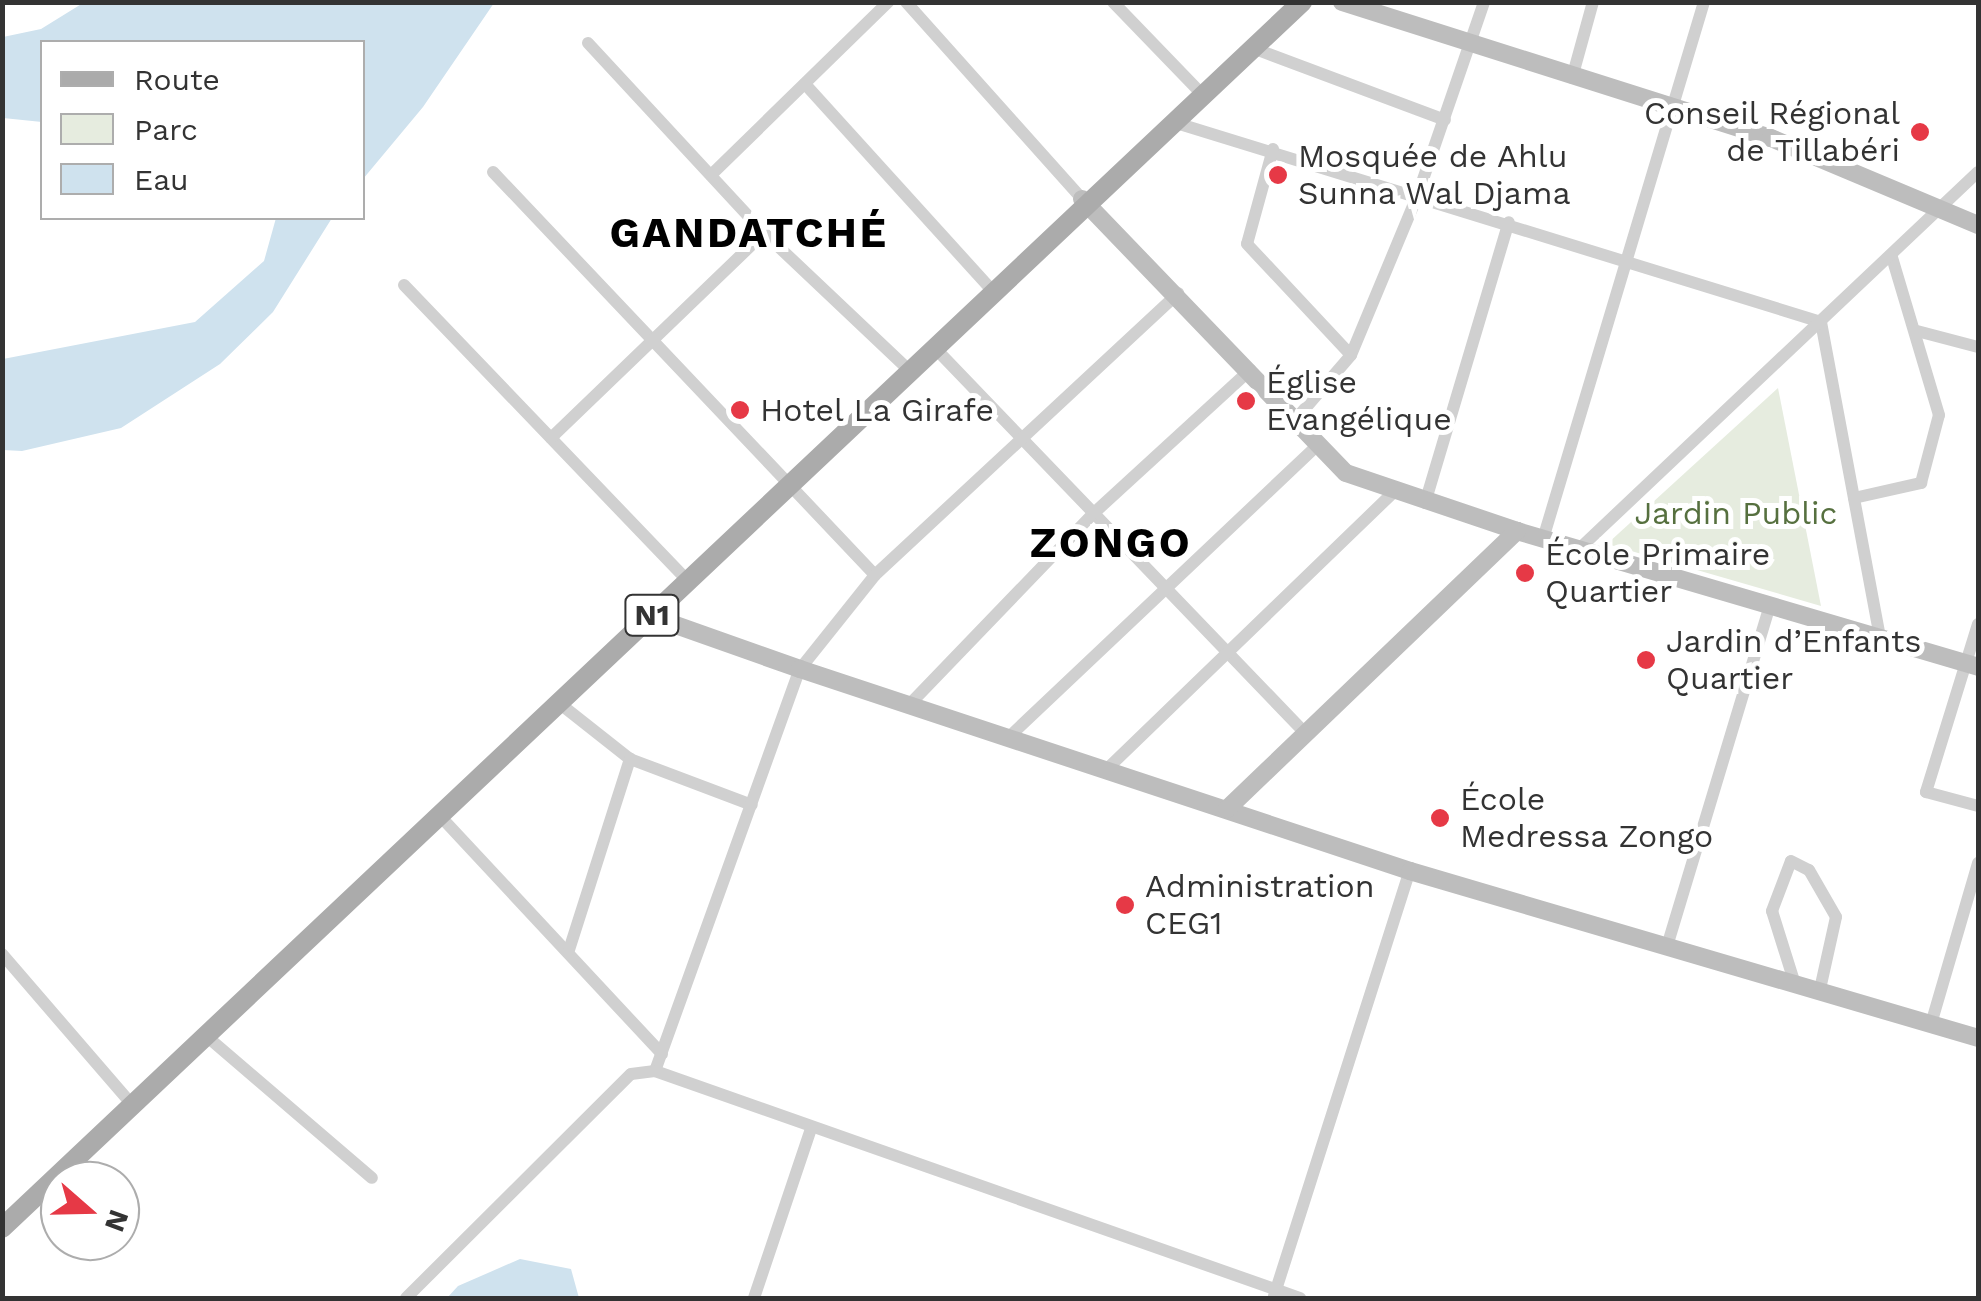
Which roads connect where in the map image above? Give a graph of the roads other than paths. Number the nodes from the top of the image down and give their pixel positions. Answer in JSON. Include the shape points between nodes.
{"nodes":[{"id":1,"x":888,"y":2,"type":"edge"},
{"id":2,"x":906,"y":2,"type":"edge"},
{"id":3,"x":1112,"y":2,"type":"edge"},
{"id":4,"x":1287,"y":2,"type":"edge"},
{"id":5,"x":1302,"y":2,"type":"edge"},
{"id":6,"x":1342,"y":2,"type":"edge"},
{"id":7,"x":1484,"y":2,"type":"edge"},
{"id":8,"x":1593,"y":2,"type":"edge"},
{"id":9,"x":1704,"y":2,"type":"edge"},
{"id":10,"x":588,"y":43,"type":"dead end"},
{"id":11,"x":1472,"y":44,"type":"junction"},
{"id":12,"x":1247,"y":46,"type":"junction"},
{"id":13,"x":1572,"y":78,"type":"junction"},
{"id":14,"x":805,"y":84,"type":"junction"},
{"id":15,"x":1196,"y":88,"type":"junction"},
{"id":16,"x":1672,"y":107,"type":"junction"},
{"id":17,"x":1445,"y":120,"type":"junction"},
{"id":18,"x":1173,"y":122,"type":"junction"},
{"id":19,"x":1273,"y":149,"type":"junction"},
{"id":20,"x":493,"y":172,"type":"dead end"},
{"id":21,"x":1978,"y":172,"type":"edge"},
{"id":22,"x":711,"y":175,"type":"junction"},
{"id":23,"x":1418,"y":194,"type":"junction"},
{"id":24,"x":1085,"y":202,"type":"junction"},
{"id":25,"x":1939,"y":213,"type":"junction"},
{"id":26,"x":1509,"y":222,"type":"junction"},
{"id":27,"x":1978,"y":225,"type":"edge"},
{"id":28,"x":764,"y":233,"type":"junction"},
{"id":29,"x":1892,"y":257,"type":"junction"},
{"id":30,"x":1627,"y":259,"type":"junction"},
{"id":31,"x":404,"y":285,"type":"dead end"},
{"id":32,"x":988,"y":286,"type":"junction"},
{"id":33,"x":1178,"y":293,"type":"junction"},
{"id":34,"x":1822,"y":322,"type":"junction"},
{"id":35,"x":1917,"y":331,"type":"junction"},
{"id":36,"x":650,"y":342,"type":"junction"},
{"id":37,"x":934,"y":347,"type":"junction"},
{"id":38,"x":1978,"y":347,"type":"edge"},
{"id":39,"x":1351,"y":355,"type":"junction"},
{"id":40,"x":907,"y":368,"type":"junction"},
{"id":41,"x":1250,"y":370,"type":"junction"},
{"id":42,"x":1296,"y":419,"type":"junction"},
{"id":43,"x":551,"y":438,"type":"junction"},
{"id":44,"x":1022,"y":438,"type":"junction"},
{"id":45,"x":1318,"y":444,"type":"junction"},
{"id":46,"x":788,"y":477,"type":"junction"},
{"id":47,"x":1393,"y":493,"type":"junction"},
{"id":48,"x":1854,"y":498,"type":"junction"},
{"id":49,"x":1424,"y":503,"type":"junction"},
{"id":50,"x":1094,"y":513,"type":"junction"},
{"id":51,"x":1517,"y":531,"type":"junction"},
{"id":52,"x":1544,"y":539,"type":"junction"},
{"id":53,"x":1579,"y":549,"type":"junction"},
{"id":54,"x":681,"y":574,"type":"junction"},
{"id":55,"x":875,"y":575,"type":"junction"},
{"id":56,"x":1166,"y":588,"type":"junction"},
{"id":57,"x":1770,"y":604,"type":"junction"},
{"id":58,"x":650,"y":611,"type":"junction"},
{"id":59,"x":1978,"y":624,"type":"edge"},
{"id":60,"x":1880,"y":637,"type":"junction"},
{"id":61,"x":1229,"y":653,"type":"junction"},
{"id":62,"x":1972,"y":665,"type":"edge"},
{"id":63,"x":800,"y":669,"type":"junction"},
{"id":64,"x":558,"y":704,"type":"junction"},
{"id":65,"x":910,"y":705,"type":"junction"},
{"id":66,"x":1307,"y":735,"type":"junction"},
{"id":67,"x":1010,"y":736,"type":"junction"},
{"id":68,"x":630,"y":759,"type":"junction"},
{"id":69,"x":1109,"y":767,"type":"junction"},
{"id":70,"x":752,"y":805,"type":"junction"},
{"id":71,"x":1978,"y":806,"type":"edge"},
{"id":72,"x":1227,"y":809,"type":"junction"},
{"id":73,"x":441,"y":817,"type":"junction"},
{"id":74,"x":1978,"y":863,"type":"edge"},
{"id":75,"x":1410,"y":871,"type":"junction"},
{"id":76,"x":1973,"y":904,"type":"edge"},
{"id":77,"x":1668,"y":943,"type":"junction"},
{"id":78,"x":568,"y":950,"type":"junction"},
{"id":79,"x":2,"y":954,"type":"edge"},
{"id":80,"x":1794,"y":981,"type":"junction"},
{"id":81,"x":1820,"y":989,"type":"junction"},
{"id":82,"x":1931,"y":1024,"type":"junction"},
{"id":83,"x":205,"y":1035,"type":"junction"},
{"id":84,"x":1978,"y":1038,"type":"edge"},
{"id":85,"x":662,"y":1054,"type":"junction"},
{"id":86,"x":655,"y":1072,"type":"junction"},
{"id":87,"x":132,"y":1105,"type":"junction"},
{"id":88,"x":811,"y":1130,"type":"junction"},
{"id":89,"x":372,"y":1178,"type":"dead end"},
{"id":90,"x":2,"y":1216,"type":"edge"},
{"id":91,"x":2,"y":1228,"type":"edge"},
{"id":92,"x":1275,"y":1294,"type":"edge"},
{"id":93,"x":406,"y":1298,"type":"edge"},
{"id":94,"x":754,"y":1298,"type":"edge"},
{"id":95,"x":1300,"y":1298,"type":"edge"}],
"edges":[{"from":1,"to":14,"type":"street"},
{"from":2,"to":24,"type":"street"},
{"from":3,"to":15,"type":"street"},
{"from":4,"to":12,"type":"main road","number":"N1"},
{"from":5,"to":12,"type":"main road","number":"N1"},
{"from":6,"to":11,"type":"street"},
{"from":7,"to":11,"type":"street"},
{"from":8,"to":13,"type":"street"},
{"from":9,"to":16,"type":"street"},
{"from":10,"to":22,"type":"street"},
{"from":11,"to":13,"type":"street"},
{"from":11,"to":17,"type":"street"},
{"from":12,"to":15,"type":"main road","number":"N1"},
{"from":12,"to":17,"type":"street"},
{"from":12,"to":18,"type":"main road","number":"N1"},
{"from":13,"to":16,"type":"street"},
{"from":14,"to":22,"type":"street"},
{"from":14,"to":32,"type":"street"},
{"from":15,"to":24,"type":"main road","number":"N1"},
{"from":16,"to":25,"type":"street","via":[[1771,138]]},
{"from":16,"to":30,"type":"street"},
{"from":17,"to":23,"type":"street"},
{"from":18,"to":19,"type":"street"},
{"from":18,"to":24,"type":"main road","number":"N1"},
{"from":19,"to":23,"type":"street"},
{"from":19,"to":39,"type":"street","via":[[1247,244]]},
{"from":20,"to":36,"type":"street"},
{"from":21,"to":25,"type":"street"},
{"from":22,"to":28,"type":"street"},
{"from":23,"to":26,"type":"street"},
{"from":23,"to":39,"type":"street"},
{"from":24,"to":32,"type":"main road","number":"N1"},
{"from":24,"to":33,"type":"street"},
{"from":24,"to":37,"type":"main road","number":"N1"},
{"from":25,"to":27,"type":"street"},
{"from":25,"to":29,"type":"street"},
{"from":26,"to":30,"type":"street"},
{"from":26,"to":49,"type":"street"},
{"from":28,"to":36,"type":"street"},
{"from":28,"to":40,"type":"street"},
{"from":29,"to":34,"type":"street"},
{"from":29,"to":35,"type":"street"},
{"from":30,"to":34,"type":"street"},
{"from":30,"to":52,"type":"street"},
{"from":31,"to":43,"type":"street"},
{"from":32,"to":40,"type":"main road","number":"N1"},
{"from":33,"to":41,"type":"street"},
{"from":33,"to":44,"type":"street"},
{"from":34,"to":48,"type":"street"},
{"from":34,"to":53,"type":"street"},
{"from":35,"to":38,"type":"street"},
{"from":35,"to":48,"type":"street","via":[[1938,415],[1921,483]]},
{"from":36,"to":43,"type":"street"},
{"from":36,"to":46,"type":"street"},
{"from":37,"to":40,"type":"main road","number":"N1"},
{"from":37,"to":44,"type":"street"},
{"from":39,"to":42,"type":"street"},
{"from":40,"to":46,"type":"main road","number":"N1"},
{"from":41,"to":42,"type":"street"},
{"from":41,"to":50,"type":"street"},
{"from":42,"to":45,"type":"street"},
{"from":43,"to":54,"type":"street"},
{"from":44,"to":50,"type":"street"},
{"from":44,"to":55,"type":"street"},
{"from":45,"to":47,"type":"street","via":[[1346,473]]},
{"from":45,"to":56,"type":"street"},
{"from":46,"to":54,"type":"main road","number":"N1"},
{"from":46,"to":55,"type":"street"},
{"from":46,"to":58,"type":"main road","number":"N1"},
{"from":47,"to":49,"type":"street"},
{"from":47,"to":61,"type":"street"},
{"from":48,"to":60,"type":"street"},
{"from":49,"to":51,"type":"street"},
{"from":50,"to":56,"type":"street"},
{"from":50,"to":65,"type":"street"},
{"from":51,"to":52,"type":"street"},
{"from":51,"to":66,"type":"street"},
{"from":52,"to":53,"type":"street"},
{"from":53,"to":57,"type":"street"},
{"from":54,"to":58,"type":"main road","number":"N1"},
{"from":55,"to":63,"type":"street"},
{"from":56,"to":61,"type":"street"},
{"from":56,"to":67,"type":"street"},
{"from":57,"to":60,"type":"street"},
{"from":57,"to":77,"type":"street"},
{"from":58,"to":63,"type":"street"},
{"from":58,"to":64,"type":"main road","number":"N1"},
{"from":58,"to":83,"type":"main road","number":"N1"},
{"from":59,"to":62,"type":"street"},
{"from":60,"to":62,"type":"street"},
{"from":61,"to":66,"type":"street"},
{"from":61,"to":69,"type":"street"},
{"from":62,"to":71,"type":"street","via":[[1926,792]]},
{"from":63,"to":65,"type":"street"},
{"from":63,"to":70,"type":"street"},
{"from":64,"to":68,"type":"street"},
{"from":64,"to":73,"type":"main road","number":"N1"},
{"from":65,"to":67,"type":"street"},
{"from":66,"to":72,"type":"street"},
{"from":67,"to":69,"type":"street"},
{"from":68,"to":70,"type":"street"},
{"from":68,"to":78,"type":"street"},
{"from":69,"to":72,"type":"street"},
{"from":70,"to":85,"type":"street"},
{"from":72,"to":75,"type":"street"},
{"from":73,"to":78,"type":"street"},
{"from":73,"to":83,"type":"main road","number":"N1"},
{"from":74,"to":76,"type":"street"},
{"from":75,"to":77,"type":"street"},
{"from":75,"to":92,"type":"street"},
{"from":76,"to":82,"type":"street"},
{"from":77,"to":80,"type":"street"},
{"from":78,"to":85,"type":"street"},
{"from":79,"to":87,"type":"street"},
{"from":80,"to":81,"type":"street"},
{"from":80,"to":81,"type":"street","via":[[1772,911],[1791,861],[1809,870],[1836,917]]},
{"from":81,"to":82,"type":"street"},
{"from":82,"to":84,"type":"street"},
{"from":83,"to":87,"type":"main road","number":"N1"},
{"from":83,"to":89,"type":"street"},
{"from":85,"to":86,"type":"street"},
{"from":86,"to":88,"type":"street"},
{"from":86,"to":93,"type":"street","via":[[632,1074]]},
{"from":87,"to":90,"type":"main road","number":"N1"},
{"from":87,"to":91,"type":"main road","number":"N1"},
{"from":88,"to":92,"type":"street"},
{"from":88,"to":94,"type":"street"},
{"from":92,"to":95,"type":"street"}]}
